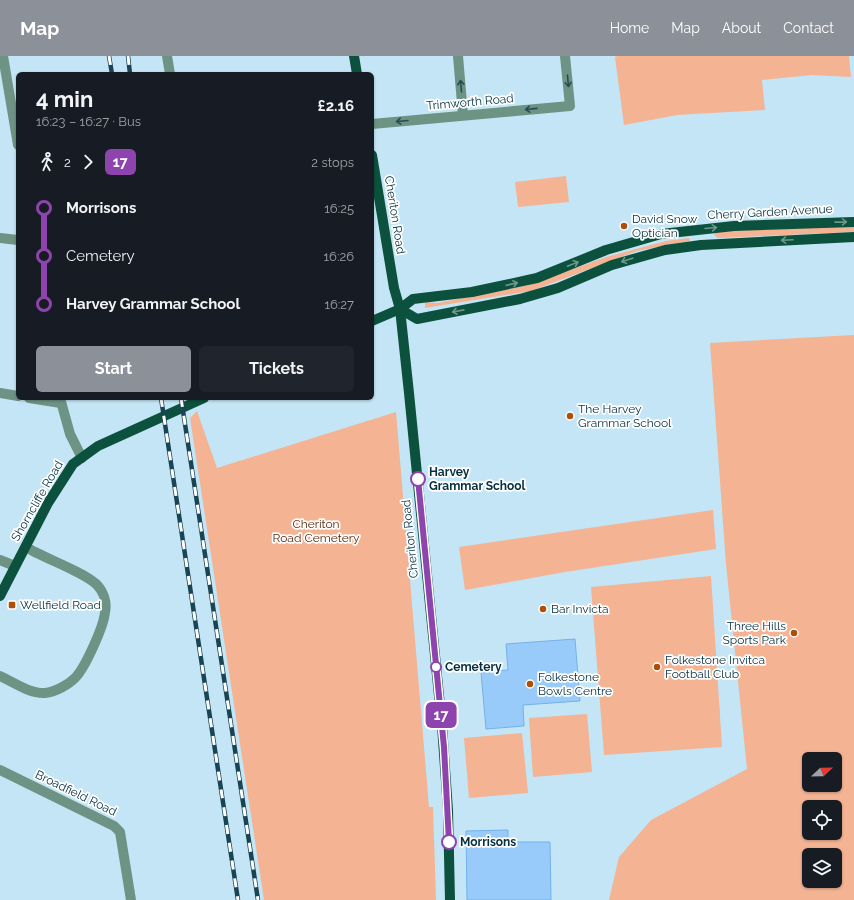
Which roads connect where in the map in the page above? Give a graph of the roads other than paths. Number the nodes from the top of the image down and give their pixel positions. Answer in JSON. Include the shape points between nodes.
{"nodes":[{"id":1,"x":3,"y":56,"type":"edge"},
{"id":2,"x":167,"y":56,"type":"edge"},
{"id":3,"x":354,"y":56,"type":"edge"},
{"id":4,"x":458,"y":56,"type":"edge"},
{"id":5,"x":565,"y":56,"type":"edge"},
{"id":6,"x":170,"y":72,"type":"edge"},
{"id":7,"x":357,"y":72,"type":"edge"},
{"id":8,"x":463,"y":115,"type":"junction"},
{"id":9,"x":374,"y":124,"type":"edge"},
{"id":10,"x":16,"y":133,"type":"edge"},
{"id":11,"x":374,"y":167,"type":"edge"},
{"id":12,"x":854,"y":222,"type":"edge"},
{"id":13,"x":854,"y":237,"type":"edge"},
{"id":14,"x":0,"y":238,"type":"edge"},
{"id":15,"x":16,"y":240,"type":"edge"},
{"id":16,"x":400,"y":309,"type":"junction"},
{"id":17,"x":374,"y":320,"type":"edge"},
{"id":18,"x":0,"y":393,"type":"edge"},
{"id":19,"x":16,"y":396,"type":"edge"},
{"id":20,"x":60,"y":400,"type":"edge"},
{"id":21,"x":200,"y":400,"type":"edge"},
{"id":22,"x":82,"y":458,"type":"junction"},
{"id":23,"x":26,"y":547,"type":"junction"},
{"id":24,"x":0,"y":560,"type":"edge"},
{"id":25,"x":15,"y":566,"type":"junction"},
{"id":26,"x":0,"y":596,"type":"edge"},
{"id":27,"x":0,"y":676,"type":"edge"},
{"id":28,"x":0,"y":770,"type":"edge"},
{"id":29,"x":131,"y":900,"type":"edge"},
{"id":30,"x":450,"y":900,"type":"edge"}],
"edges":[{"from":1,"to":10,"type":"street"},
{"from":2,"to":6,"type":"street"},
{"from":3,"to":7,"type":"main road"},
{"from":8,"to":4,"type":"street","one_way":true},
{"from":5,"to":8,"type":"street","name":"Trimworth Road","one_way":true,"via":[[570,106]]},
{"from":8,"to":9,"type":"street","name":"Trimworth Road","one_way":true},
{"from":11,"to":16,"type":"main road","name":"Cheriton Road","via":[[394,288]]},
{"from":16,"to":12,"type":"main road","name":"Cherry Garden Avenue","one_way":true,"via":[[413,299],[488,289],[536,278],[606,250],[661,234],[734,226]]},
{"from":13,"to":16,"type":"main road","one_way":true,"via":[[701,245],[665,250],[618,263],[558,288],[514,300],[417,319]]},
{"from":14,"to":15,"type":"street"},
{"from":16,"to":17,"type":"main road","name":"Cherry Garden Avenue"},
{"from":16,"to":30,"type":"main road","name":"Cheriton Road","via":[[444,747]]},
{"from":18,"to":19,"type":"street"},
{"from":20,"to":22,"type":"street","name":"Shorncliffe Road","via":[[70,434]]},
{"from":21,"to":22,"type":"main road","via":[[98,446]]},
{"from":22,"to":23,"type":"main road","name":"Shorncliffe Road","via":[[73,464],[48,504]]},
{"from":23,"to":25,"type":"main road","name":"Shorncliffe Road"},
{"from":23,"to":27,"type":"street","via":[[90,579],[103,594],[106,611],[83,669],[64,686],[45,693],[29,690]]},
{"from":24,"to":25,"type":"street"},
{"from":25,"to":26,"type":"main road","name":"Shorncliffe Road"},
{"from":28,"to":29,"type":"street","name":"Broadfield Road","via":[[114,826],[120,832]]}]}
